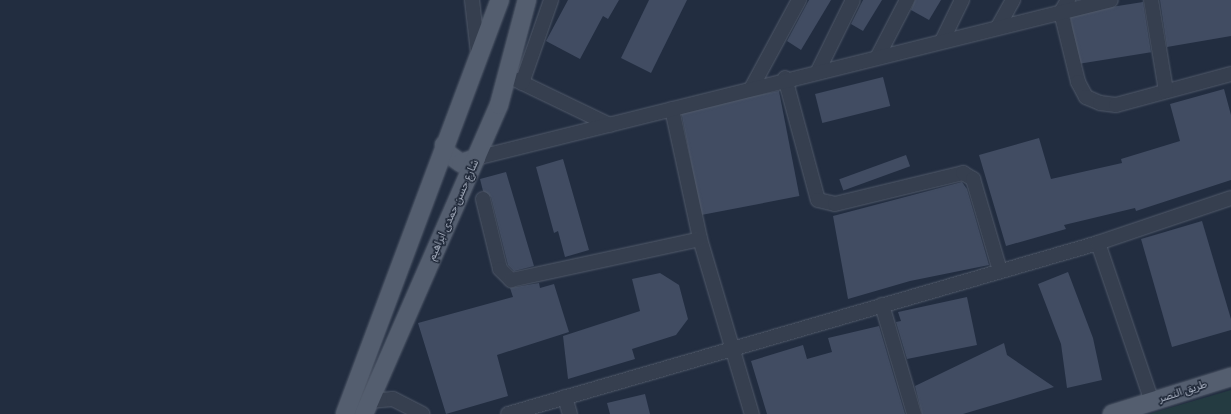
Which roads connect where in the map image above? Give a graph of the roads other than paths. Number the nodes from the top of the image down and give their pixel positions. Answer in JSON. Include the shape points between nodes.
{"nodes":[{"id":1,"x":472,"y":0,"type":"edge"},
{"id":2,"x":500,"y":0,"type":"edge"},
{"id":3,"x":527,"y":0,"type":"edge"},
{"id":4,"x":551,"y":0,"type":"edge"},
{"id":5,"x":799,"y":0,"type":"edge"},
{"id":6,"x":853,"y":0,"type":"edge"},
{"id":7,"x":908,"y":0,"type":"edge"},
{"id":8,"x":962,"y":0,"type":"edge"},
{"id":9,"x":1013,"y":0,"type":"edge"},
{"id":10,"x":1111,"y":0,"type":"edge"},
{"id":11,"x":1151,"y":0,"type":"edge"},
{"id":12,"x":1064,"y":6,"type":"edge"},
{"id":13,"x":998,"y":27,"type":"junction"},
{"id":14,"x":942,"y":41,"type":"junction"},
{"id":15,"x":478,"y":54,"type":"junction"},
{"id":16,"x":878,"y":56,"type":"junction"},
{"id":17,"x":818,"y":71,"type":"junction"},
{"id":18,"x":1231,"y":74,"type":"edge"},
{"id":19,"x":785,"y":78,"type":"junction"},
{"id":20,"x":515,"y":79,"type":"junction"},
{"id":21,"x":752,"y":86,"type":"junction"},
{"id":22,"x":1166,"y":91,"type":"junction"},
{"id":23,"x":672,"y":109,"type":"junction"},
{"id":24,"x":610,"y":125,"type":"junction"},
{"id":25,"x":444,"y":145,"type":"junction"},
{"id":26,"x":476,"y":158,"type":"junction"},
{"id":27,"x":1231,"y":198,"type":"edge"},
{"id":28,"x":483,"y":200,"type":"dead end"},
{"id":29,"x":700,"y":239,"type":"junction"},
{"id":30,"x":1098,"y":243,"type":"junction"},
{"id":31,"x":1000,"y":271,"type":"junction"},
{"id":32,"x":882,"y":305,"type":"junction"},
{"id":33,"x":374,"y":344,"type":"junction"},
{"id":34,"x":732,"y":348,"type":"junction"},
{"id":35,"x":391,"y":351,"type":"junction"},
{"id":36,"x":1231,"y":377,"type":"edge"},
{"id":37,"x":566,"y":397,"type":"junction"},
{"id":38,"x":1152,"y":402,"type":"junction"},
{"id":39,"x":366,"y":408,"type":"edge"},
{"id":40,"x":346,"y":414,"type":"edge"},
{"id":41,"x":422,"y":414,"type":"edge"},
{"id":42,"x":508,"y":414,"type":"edge"},
{"id":43,"x":570,"y":414,"type":"edge"},
{"id":44,"x":752,"y":414,"type":"edge"},
{"id":45,"x":914,"y":414,"type":"edge"},
{"id":46,"x":1112,"y":414,"type":"edge"}],
"edges":[{"from":1,"to":15,"type":"street"},
{"from":2,"to":15,"type":"main road"},
{"from":3,"to":20,"type":"main road","name":"شارع حسن حمدى ابراهيم"},
{"from":4,"to":20,"type":"street"},
{"from":5,"to":21,"type":"street"},
{"from":6,"to":17,"type":"street"},
{"from":7,"to":16,"type":"street"},
{"from":8,"to":14,"type":"street"},
{"from":9,"to":13,"type":"street"},
{"from":10,"to":12,"type":"street"},
{"from":11,"to":22,"type":"street"},
{"from":12,"to":13,"type":"street"},
{"from":12,"to":22,"type":"street","via":[[1078,82],[1086,97],[1116,104]]},
{"from":13,"to":14,"type":"street"},
{"from":14,"to":16,"type":"street"},
{"from":15,"to":25,"type":"main road"},
{"from":16,"to":17,"type":"street"},
{"from":17,"to":19,"type":"street"},
{"from":18,"to":22,"type":"street"},
{"from":19,"to":21,"type":"street"},
{"from":19,"to":31,"type":"street","via":[[818,200],[835,204],[963,173],[973,179]]},
{"from":20,"to":24,"type":"street"},
{"from":20,"to":26,"type":"main road","name":"شارع حسن حمدى ابراهيم"},
{"from":21,"to":23,"type":"street"},
{"from":23,"to":24,"type":"street"},
{"from":23,"to":29,"type":"street"},
{"from":24,"to":26,"type":"street"},
{"from":25,"to":26,"type":"main road","via":[[450,156],[461,163]]},
{"from":25,"to":33,"type":"main road"},
{"from":26,"to":35,"type":"main road","name":"شارع حسن حمدى ابراهيم"},
{"from":27,"to":30,"type":"street"},
{"from":28,"to":29,"type":"street","via":[[500,269],[511,280]]},
{"from":29,"to":34,"type":"street"},
{"from":30,"to":31,"type":"street"},
{"from":30,"to":38,"type":"street"},
{"from":31,"to":32,"type":"street"},
{"from":32,"to":34,"type":"street"},
{"from":32,"to":45,"type":"street"},
{"from":33,"to":35,"type":"main road"},
{"from":33,"to":40,"type":"main road"},
{"from":34,"to":37,"type":"street"},
{"from":34,"to":44,"type":"street"},
{"from":35,"to":39,"type":"main road","name":"شارع حسن حمدى ابراهيم"},
{"from":36,"to":38,"type":"main road","name":"طريق النصر"},
{"from":37,"to":42,"type":"street"},
{"from":37,"to":43,"type":"street"},
{"from":38,"to":46,"type":"main road","name":"طريق النصر"},
{"from":39,"to":41,"type":"street","via":[[393,399]]}]}
